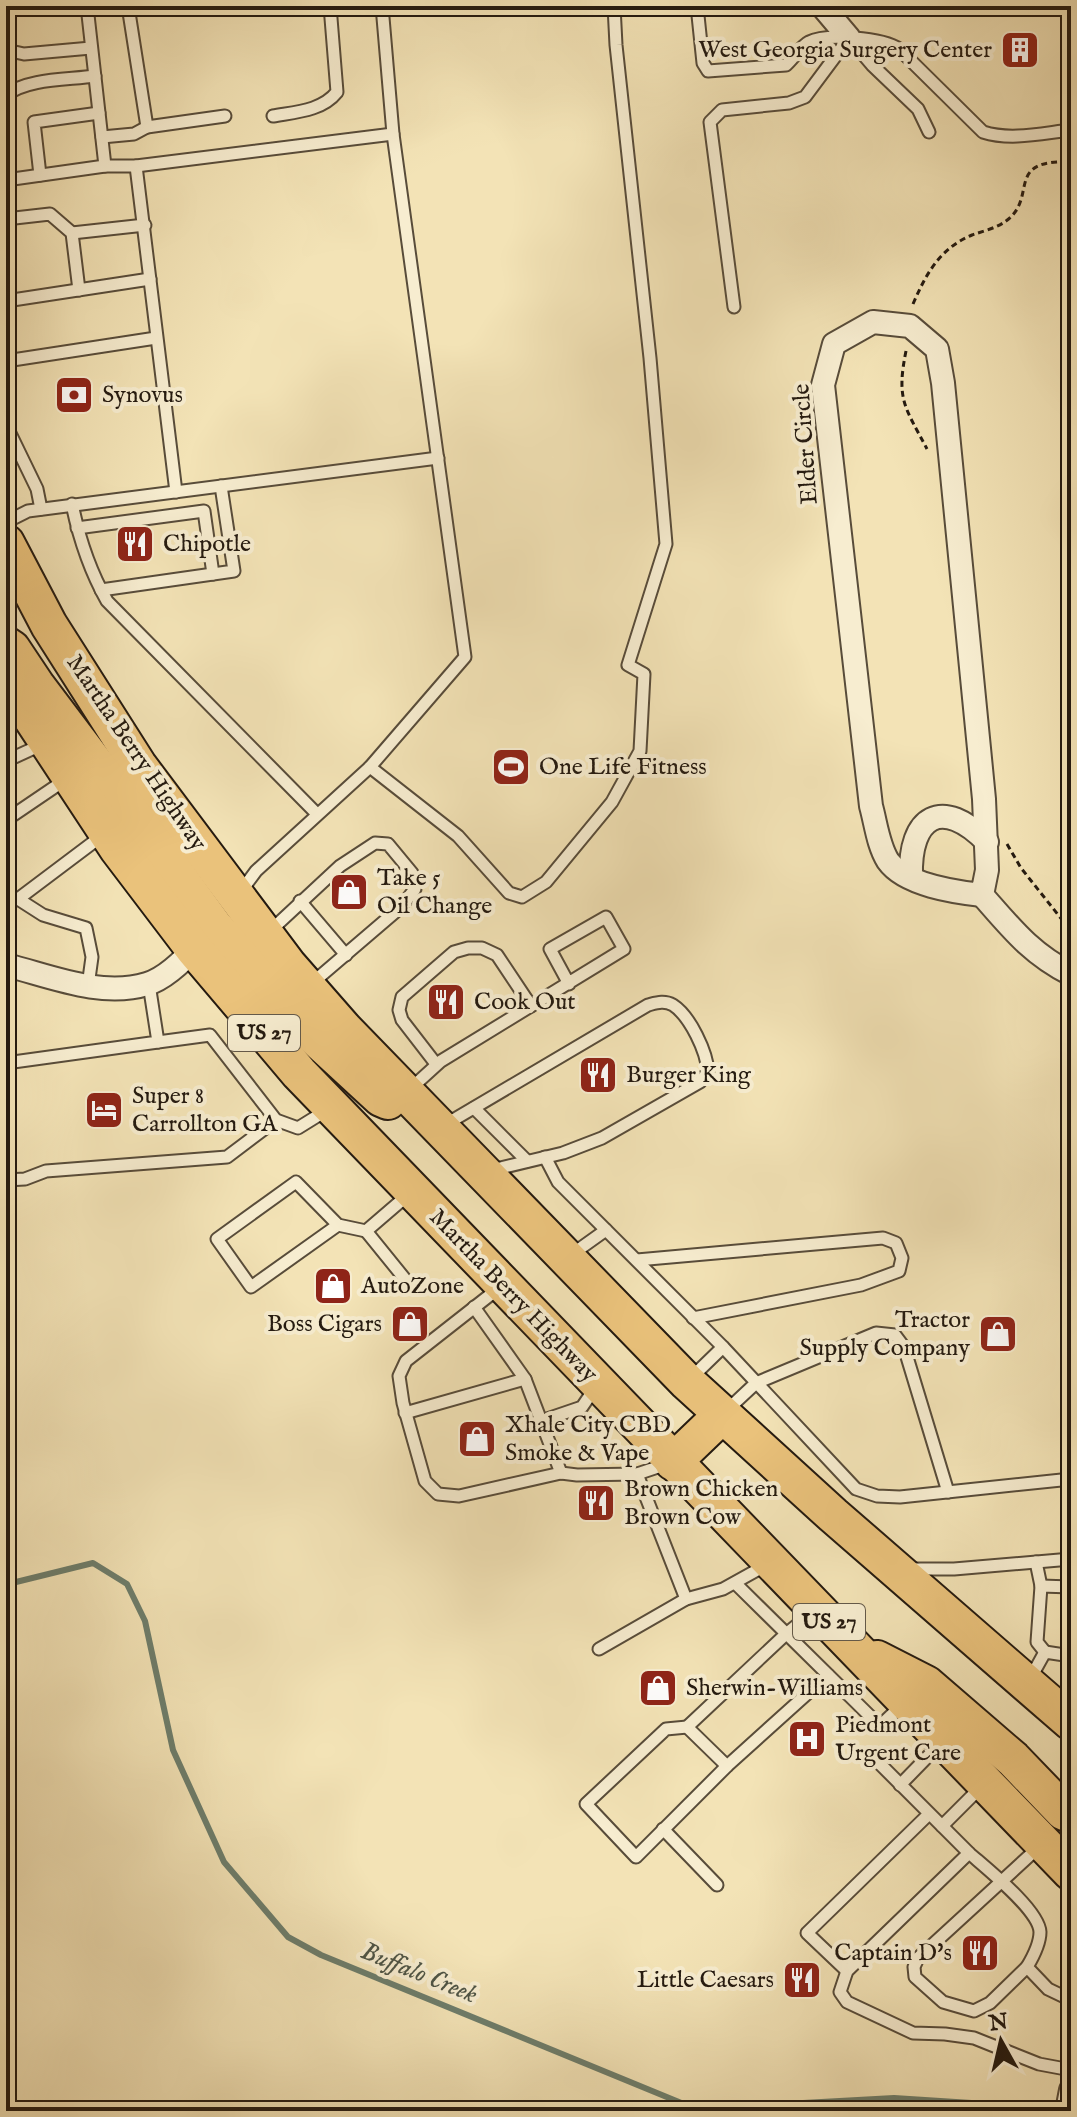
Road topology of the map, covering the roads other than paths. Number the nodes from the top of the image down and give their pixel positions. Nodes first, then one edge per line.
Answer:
1 (87, 6) edge
2 (128, 6) edge
3 (330, 6) edge
4 (382, 6) edge
5 (614, 6) edge
6 (697, 6) edge
7 (822, 6) edge
8 (849, 38) junction
9 (91, 48) junction
10 (6, 50) edge
11 (95, 76) junction
12 (6, 95) edge
13 (99, 113) junction
14 (225, 116) dead end
15 (273, 116) dead end
16 (147, 127) junction
17 (1071, 130) edge
18 (929, 132) dead end
19 (393, 134) junction
20 (102, 137) junction
21 (105, 166) junction
22 (136, 166) junction
23 (40, 175) junction
24 (6, 180) edge
25 (6, 219) edge
26 (145, 225) junction
27 (72, 233) junction
28 (150, 279) junction
29 (79, 290) junction
30 (6, 301) edge
31 (734, 307) dead end
32 (156, 338) junction
33 (6, 361) edge
34 (6, 425) edge
35 (438, 458) junction
36 (221, 486) junction
37 (200, 489) junction
38 (176, 492) junction
39 (72, 504) junction
40 (41, 509) junction
41 (204, 511) junction
42 (6, 522) edge
43 (77, 528) junction
44 (6, 543) edge
45 (213, 574) junction
46 (101, 590) junction
47 (6, 645) edge
48 (9, 690) edge
49 (47, 743) junction
50 (6, 761) edge
51 (370, 767) junction
52 (69, 776) junction
53 (316, 813) junction
54 (6, 820) edge
55 (107, 832) junction
56 (996, 842) junction
57 (911, 877) junction
58 (982, 895) junction
59 (237, 898) junction
60 (300, 901) junction
61 (266, 935) junction
62 (204, 938) junction
63 (346, 955) junction
64 (6, 965) edge
65 (1071, 974) edge
66 (149, 984) junction
67 (569, 984) junction
68 (88, 986) junction
69 (308, 987) junction
70 (531, 1006) junction
71 (158, 1042) junction
72 (6, 1063) edge
73 (436, 1064) junction
74 (331, 1107) junction
75 (474, 1108) junction
76 (426, 1113) junction
77 (276, 1120) junction
78 (545, 1157) junction
79 (527, 1161) junction
80 (483, 1172) junction
81 (6, 1180) edge
82 (412, 1191) junction
83 (338, 1225) junction
84 (606, 1230) junction
85 (366, 1231) junction
86 (567, 1258) junction
87 (637, 1260) junction
88 (413, 1289) dead end
89 (488, 1296) junction
90 (693, 1318) junction
91 (723, 1347) junction
92 (525, 1379) junction
93 (687, 1382) junction
94 (756, 1383) junction
95 (598, 1384) junction
96 (405, 1413) junction
97 (722, 1415) junction
98 (541, 1421) junction
99 (673, 1462) junction
100 (561, 1473) junction
101 (637, 1474) junction
102 (1071, 1479) edge
103 (948, 1492) junction
104 (1071, 1559) edge
105 (770, 1562) junction
106 (1036, 1562) junction
107 (898, 1569) junction
108 (735, 1583) junction
109 (1041, 1586) junction
110 (1071, 1587) edge
111 (686, 1599) junction
112 (817, 1610) junction
113 (786, 1634) junction
114 (1070, 1640) edge
115 (851, 1645) junction
116 (599, 1649) dead end
117 (1070, 1656) edge
118 (1036, 1668) junction
119 (828, 1675) junction
120 (906, 1702) junction
121 (1071, 1722) edge
122 (687, 1727) junction
123 (944, 1741) junction
124 (877, 1761) dead end
125 (727, 1766) junction
126 (985, 1783) junction
127 (900, 1785) junction
128 (929, 1814) junction
129 (1071, 1814) edge
130 (942, 1826) junction
131 (663, 1829) junction
132 (1043, 1843) junction
133 (969, 1853) junction
134 (1071, 1872) edge
135 (1000, 1882) junction
136 (717, 1885) dead end
137 (1027, 1967) junction
138 (847, 1971) junction
139 (1071, 2000) edge
140 (1071, 2070) edge
141 (1071, 2090) edge
142 (1067, 2111) edge

1 - 9 lane
2 - 16 lane
3 - 15 lane
4 - 19 lane
5 - 51 lane
6 - 8 lane
7 - 8 street
8 - 17 lane
8 - 18 lane
8 - 31 lane
9 - 10 lane
9 - 11 lane
11 - 12 lane
11 - 13 lane
13 - 20 lane
13 - 23 lane
14 - 16 lane
16 - 20 lane
19 - 22 lane
19 - 35 lane
20 - 21 lane
21 - 22 lane
21 - 23 lane
22 - 26 lane
23 - 24 lane
25 - 27 lane
26 - 27 lane
26 - 28 lane
27 - 29 lane
28 - 29 lane
28 - 32 lane
29 - 30 lane
32 - 33 lane
32 - 38 lane
34 - 40 lane
35 - 36 lane
35 - 51 lane
36 - 37 lane
36 - 45 lane
37 - 38 lane
37 - 41 lane
38 - 39 lane
39 - 40 lane
39 - 43 lane
40 - 42 lane
41 - 43 lane
41 - 45 lane
43 - 46 lane
44 - 59 main road, Martha Berry Highway / US 27
45 - 46 lane
46 - 53 lane
47 - 62 main road
48 - 49 main road, Martha Berry Highway / US 27
49 - 50 lane
49 - 52 main road, Martha Berry Highway / US 27
51 - 53 lane
52 - 54 lane
52 - 55 main road, Martha Berry Highway / US 27
53 - 59 lane
55 - 62 main road, Martha Berry Highway / US 27
55 - 68 lane
56 - 57 street
56 - 57 street, Elder Circle
56 - 58 street, Elder Circle
57 - 58 street, Elder Circle
58 - 65 street
59 - 61 main road, Martha Berry Highway / US 27
59 - 62 street
60 - 61 lane
60 - 63 lane
60 - 63 lane
61 - 69 main road, Martha Berry Highway / US 27
62 - 66 street
62 - 74 main road, Martha Berry Highway / US 27
62 - 76 main road
63 - 69 lane
64 - 68 street
66 - 68 street
66 - 71 lane
67 - 67 lane
67 - 70 lane
69 - 76 main road, Martha Berry Highway / US 27
70 - 73 lane
70 - 73 lane
71 - 72 lane
71 - 77 lane
73 - 76 lane
74 - 77 lane
74 - 82 main road, Martha Berry Highway / US 27
75 - 76 lane
75 - 78 lane
75 - 79 lane
76 - 80 main road, Martha Berry Highway / US 27
77 - 81 lane
78 - 79 lane
78 - 84 lane
79 - 80 lane
80 - 86 main road, Martha Berry Highway / US 27
82 - 85 lane
82 - 89 main road, Martha Berry Highway / US 27
83 - 83 lane
83 - 85 lane
84 - 86 lane
84 - 87 lane
85 - 88 lane
86 - 93 main road, Martha Berry Highway / US 27
87 - 90 lane
87 - 90 lane
89 - 92 lane
89 - 95 main road, Martha Berry Highway / US 27
89 - 96 lane
90 - 91 lane
91 - 93 lane
91 - 94 lane
92 - 96 lane
92 - 98 lane
93 - 97 main road, Martha Berry Highway / US 27
94 - 97 lane
94 - 103 lane
94 - 103 lane
95 - 98 lane
95 - 99 main road, Martha Berry Highway / US 27
96 - 100 lane
97 - 99 main road
97 - 107 main road, Martha Berry Highway / US 27
98 - 100 lane
99 - 101 lane
99 - 105 main road, Martha Berry Highway / US 27
100 - 101 lane
101 - 111 lane
102 - 103 lane
104 - 106 lane
105 - 108 lane
105 - 112 main road, Martha Berry Highway / US 27
106 - 107 lane
106 - 109 lane
107 - 118 main road, Martha Berry Highway / US 27
108 - 111 lane
108 - 113 lane
109 - 110 lane
109 - 118 lane
111 - 116 lane
112 - 113 lane
112 - 115 main road, Martha Berry Highway / US 27
113 - 119 lane
113 - 122 lane
114 - 117 lane
115 - 120 main road, Martha Berry Highway / US 27
115 - 129 main road
117 - 118 lane
118 - 121 main road, Martha Berry Highway / US 27
119 - 120 lane
119 - 125 lane
120 - 123 main road, Martha Berry Highway / US 27
122 - 125 lane
122 - 131 lane
123 - 126 main road, Martha Berry Highway / US 27
123 - 127 lane
124 - 127 lane
125 - 131 lane
126 - 130 lane
126 - 132 main road, Martha Berry Highway / US 27
127 - 128 lane
128 - 130 lane
128 - 138 lane
130 - 133 lane
131 - 136 lane
132 - 134 main road, Martha Berry Highway / US 27
132 - 135 lane
133 - 135 lane
133 - 138 lane
135 - 137 lane
135 - 137 lane
137 - 139 lane
138 - 140 lane
141 - 142 street

